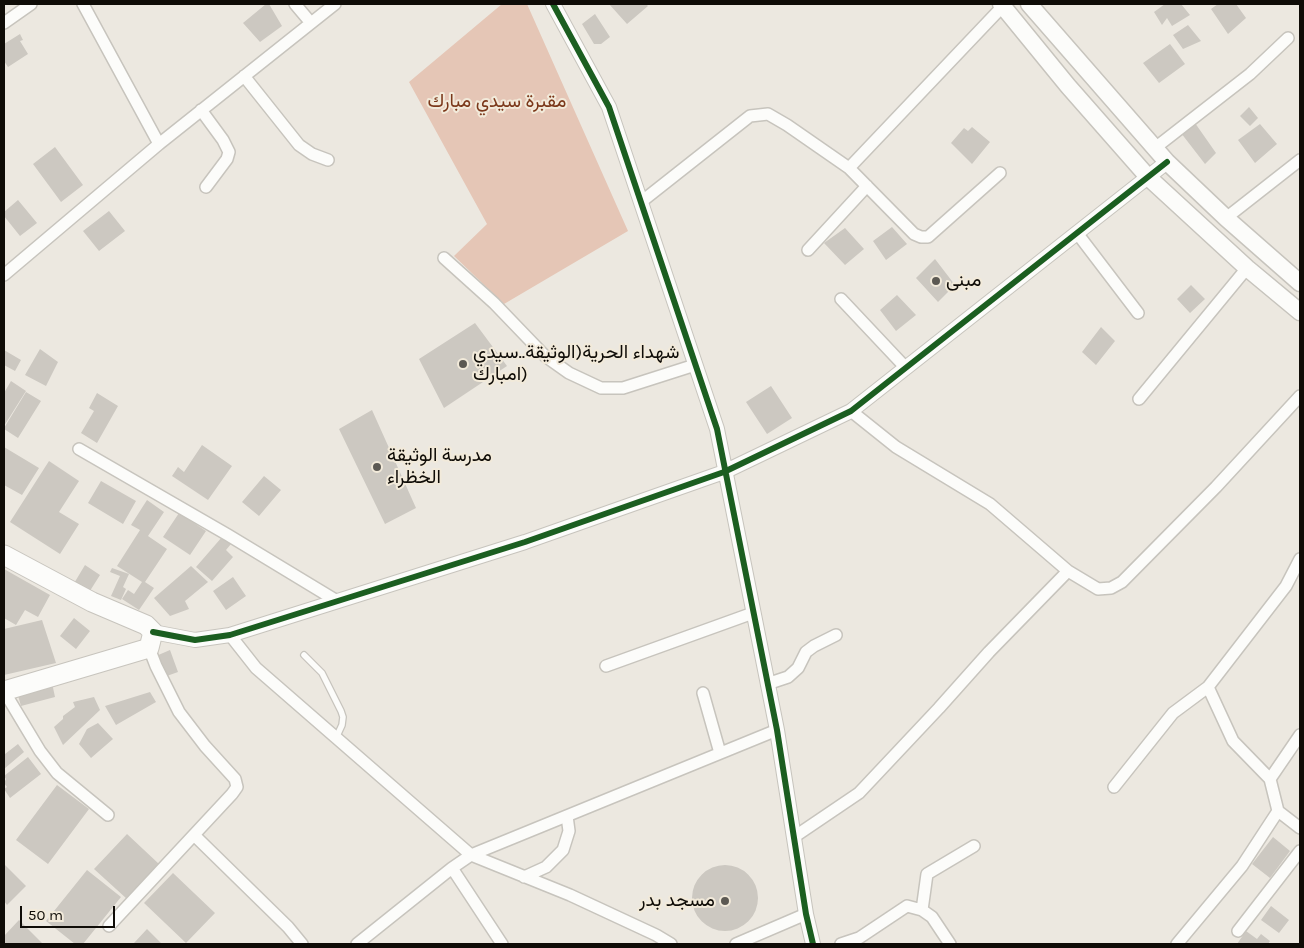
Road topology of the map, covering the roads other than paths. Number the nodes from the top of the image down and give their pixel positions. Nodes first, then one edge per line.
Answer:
1 (31, 4) edge
2 (82, 4) edge
3 (295, 4) edge
4 (335, 4) edge
5 (554, 4) edge
6 (1029, 4) edge
7 (1002, 5) edge
8 (4, 23) edge
9 (311, 23) junction
10 (1288, 38) dead end
11 (244, 76) junction
12 (202, 110) junction
13 (159, 144) junction
14 (1156, 148) junction
15 (328, 160) dead end
16 (1300, 160) edge
17 (1168, 162) junction
18 (850, 168) junction
19 (1000, 173) dead end
20 (1148, 177) junction
21 (867, 186) junction
22 (206, 187) dead end
23 (641, 202) junction
24 (1226, 218) junction
25 (1077, 233) junction
26 (808, 250) dead end
27 (444, 258) dead end
28 (1247, 268) junction
29 (4, 275) edge
30 (1300, 283) edge
31 (841, 299) dead end
32 (1300, 312) edge
33 (1138, 313) dead end
34 (695, 366) junction
35 (906, 368) junction
36 (1300, 396) edge
37 (1139, 399) dead end
38 (851, 411) junction
39 (79, 449) dead end
40 (724, 472) junction
41 (4, 555) edge
42 (1300, 559) edge
43 (1068, 571) junction
44 (337, 601) junction
45 (753, 612) junction
46 (230, 635) junction
47 (836, 635) dead end
48 (151, 640) junction
49 (304, 655) dead end
50 (606, 666) dead end
51 (767, 684) junction
52 (1208, 686) junction
53 (4, 691) edge
54 (703, 692) dead end
55 (777, 730) junction
56 (1300, 735) edge
57 (336, 738) junction
58 (720, 753) junction
59 (1270, 779) junction
60 (1114, 787) dead end
61 (1278, 811) junction
62 (108, 815) dead end
63 (567, 816) junction
64 (1300, 828) edge
65 (194, 835) junction
66 (794, 837) junction
67 (974, 846) dead end
68 (1300, 850) edge
69 (471, 855) junction
70 (452, 868) junction
71 (524, 877) junction
72 (922, 910) junction
73 (806, 914) junction
74 (109, 926) dead end
75 (1238, 931) dead end
76 (302, 944) edge
77 (357, 944) edge
78 (502, 944) edge
79 (671, 944) edge
80 (736, 944) edge
81 (813, 944) edge
82 (841, 944) edge
83 (950, 944) edge
84 (1177, 944) edge

1 - 8 street
2 - 13 street
3 - 9 street
4 - 9 street
5 - 23 street
6 - 14 main road
7 - 18 street
7 - 20 main road
9 - 11 street
10 - 14 street
11 - 12 street
11 - 15 street
12 - 13 street
12 - 22 street
13 - 29 street
14 - 17 main road
16 - 24 street
17 - 20 street
17 - 24 main road
18 - 21 street
18 - 23 street
19 - 21 street
20 - 25 street
20 - 28 main road
21 - 26 street
23 - 34 street
24 - 30 main road
25 - 33 street
25 - 35 street
27 - 34 street
28 - 32 main road
28 - 37 street
31 - 35 street
34 - 40 street
35 - 38 street
36 - 43 street
38 - 40 street
38 - 43 street
39 - 44 street
40 - 44 street
40 - 45 street
41 - 48 main road
42 - 52 street
43 - 66 street
44 - 46 street
45 - 50 street
45 - 51 street
46 - 48 street
46 - 57 street
47 - 51 street
48 - 53 main road
48 - 65 street
49 - 57 lane
51 - 55 street
52 - 59 street
52 - 60 street
53 - 62 street
54 - 58 street
55 - 58 street
55 - 66 street
56 - 59 street
57 - 69 street
58 - 63 street
59 - 61 street
61 - 64 street
61 - 84 street
63 - 69 street
63 - 71 street
65 - 74 street
65 - 76 street
66 - 73 street
67 - 72 street
68 - 75 street
69 - 70 street
69 - 71 street
70 - 77 street
70 - 78 street
71 - 79 street
72 - 82 street
72 - 83 street
73 - 80 street
73 - 81 street

